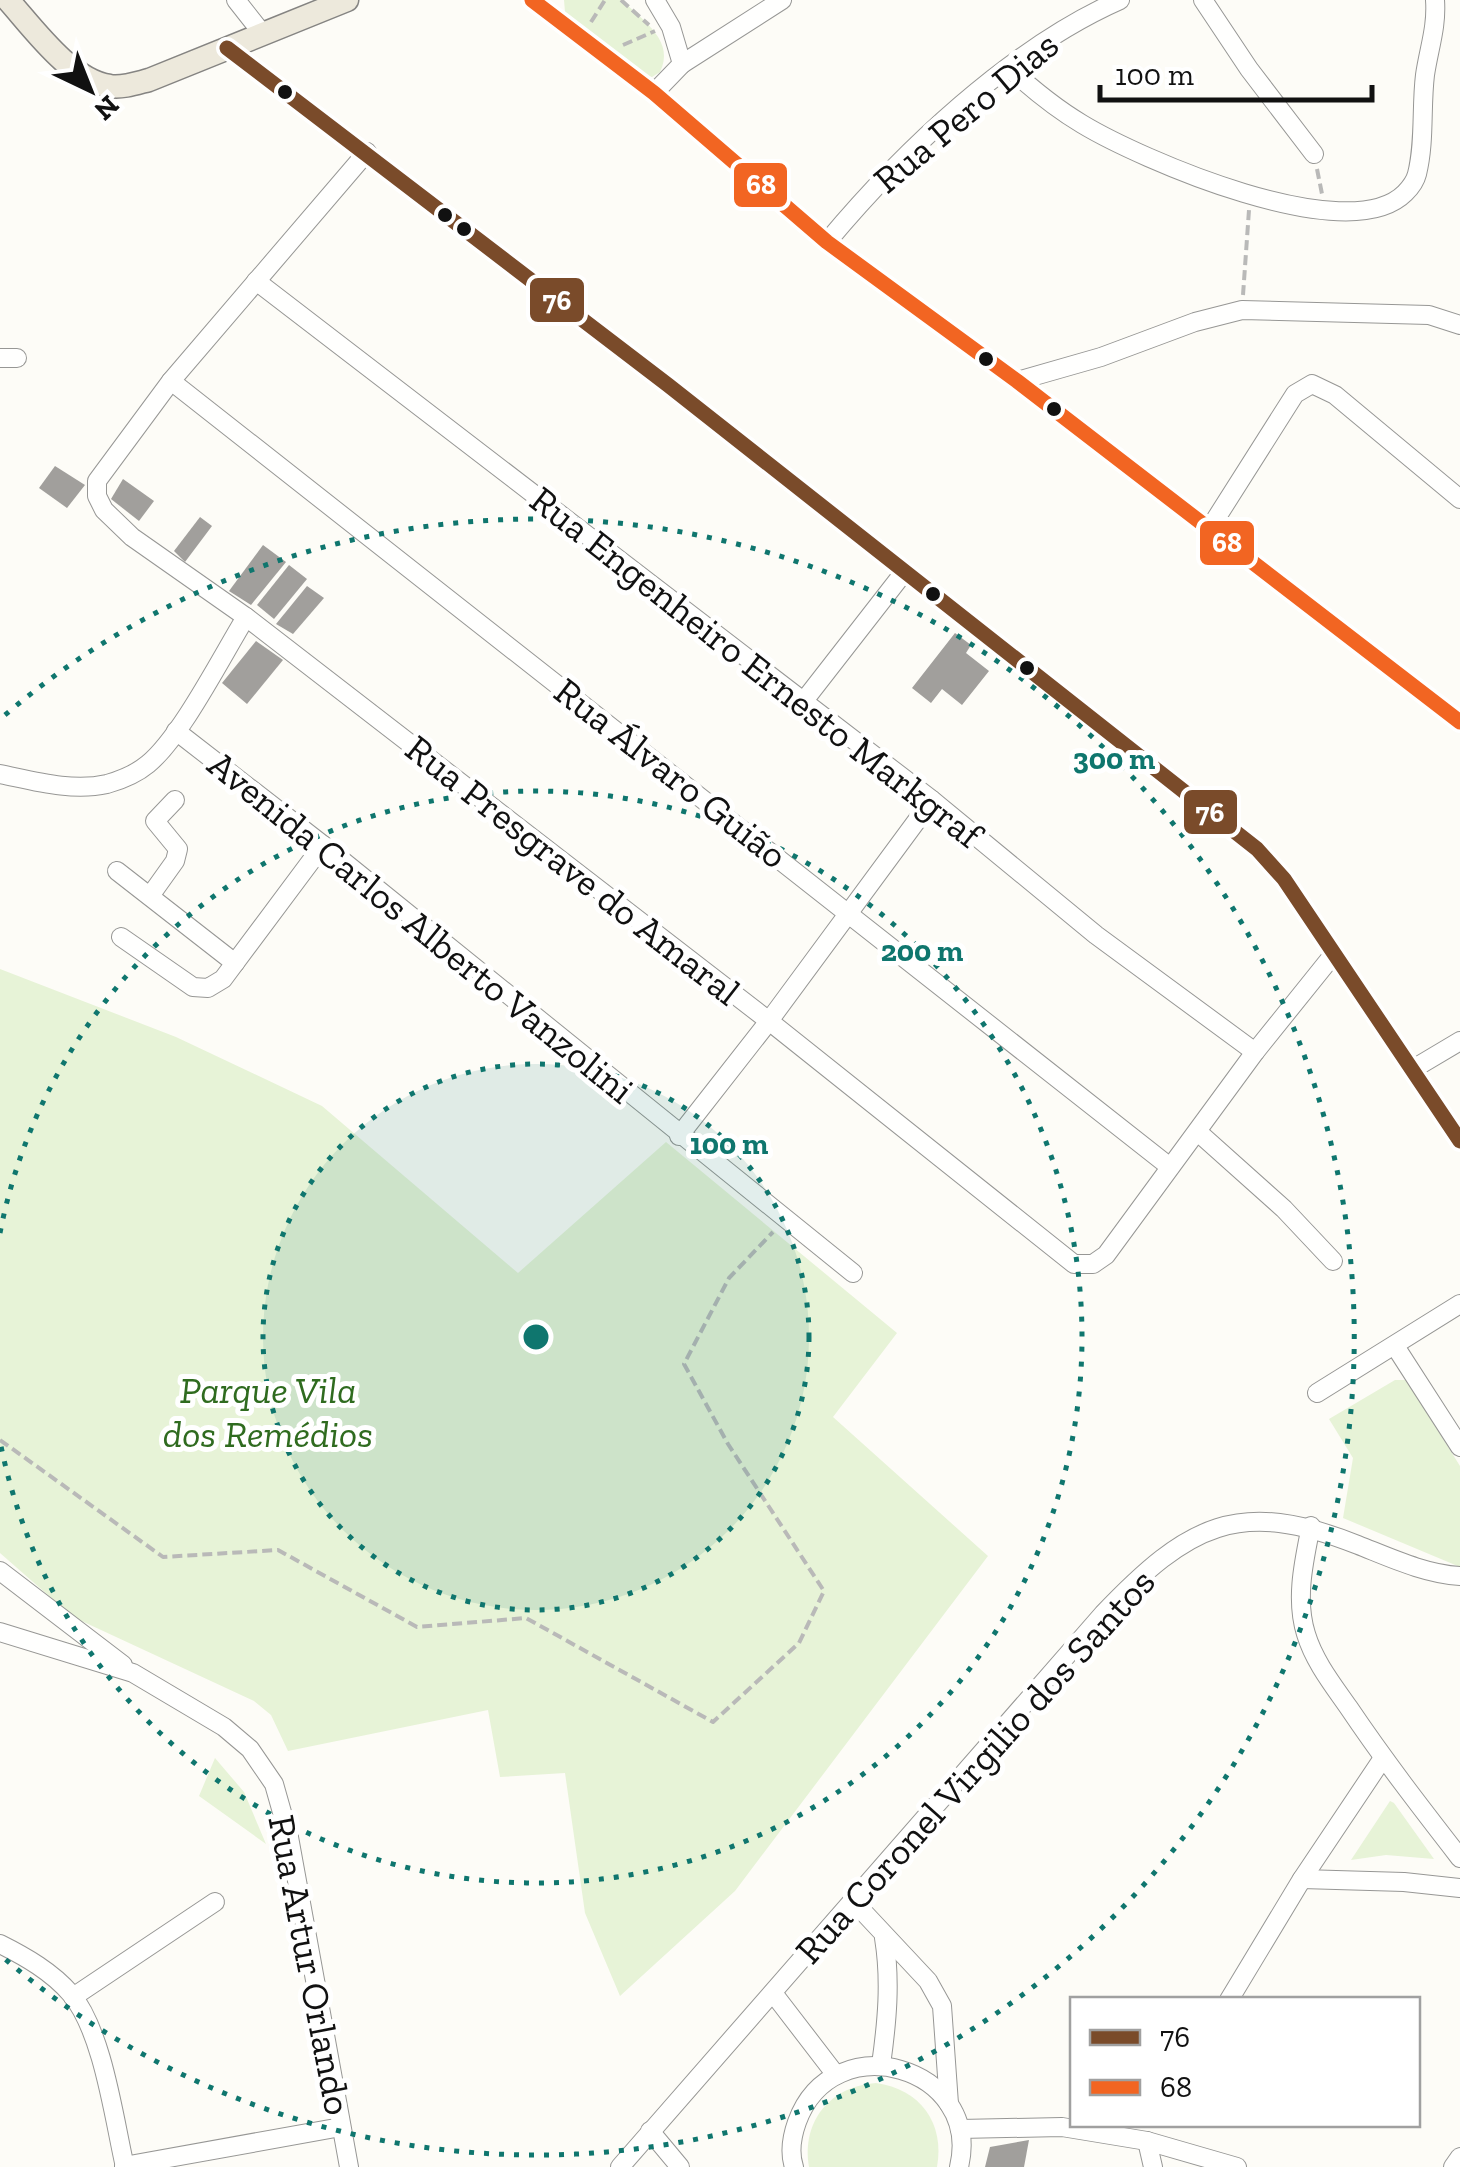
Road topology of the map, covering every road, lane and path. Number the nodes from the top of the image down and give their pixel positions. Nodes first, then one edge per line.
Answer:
1 (8, 0) edge
2 (236, 0) edge
3 (347, 0) edge
4 (605, 0) edge
5 (621, 0) edge
6 (654, 0) edge
7 (782, 0) edge
8 (1120, 0) edge
9 (1203, 0) edge
10 (1435, 0) edge
11 (536, 1) edge
12 (586, 30) dead end
13 (655, 31) junction
14 (262, 34) junction
15 (662, 42) dead end
16 (226, 48) junction
17 (618, 48) dead end
18 (682, 64) junction
19 (1009, 68) junction
20 (654, 92) junction
21 (368, 152) junction
22 (1314, 154) joint
23 (1250, 196) junction
24 (1326, 211) junction
25 (827, 242) junction
26 (256, 281) junction
27 (1242, 310) junction
28 (1460, 325) edge
29 (1017, 381) junction
30 (170, 382) junction
31 (1460, 499) edge
32 (1210, 528) junction
33 (905, 572) junction
34 (246, 617) junction
35 (803, 702) junction
36 (1460, 722) edge
37 (176, 731) junction
38 (0, 774) edge
39 (175, 800) dead end
40 (932, 800) junction
41 (323, 845) junction
42 (117, 871) dead end
43 (150, 896) junction
44 (849, 913) junction
45 (121, 937) dead end
46 (1332, 955) junction
47 (235, 963) junction
48 (768, 1022) junction
49 (1460, 1042) edge
50 (1255, 1052) junction
51 (1413, 1069) junction
52 (1199, 1133) junction
53 (679, 1136) junction
54 (1460, 1141) edge
55 (1170, 1167) junction
56 (784, 1219) junction
57 (1333, 1261) dead end
58 (853, 1273) dead end
59 (1460, 1304) edge
60 (1395, 1346) junction
61 (1318, 1393) dead end
62 (0, 1440) edge
63 (1460, 1447) edge
64 (1312, 1526) junction
65 (0, 1571) edge
66 (1460, 1576) edge
67 (0, 1632) edge
68 (133, 1672) junction
69 (1383, 1758) junction
70 (1460, 1858) edge
71 (1302, 1879) junction
72 (1460, 1888) edge
73 (214, 1902) dead end
74 (854, 1902) junction
75 (884, 1938) junction
76 (0, 1944) edge
77 (773, 1994) junction
78 (73, 1996) junction
79 (1231, 1997) edge
80 (881, 2065) junction
81 (836, 2076) junction
82 (949, 2104) junction
83 (341, 2127) junction
84 (960, 2129) junction
85 (650, 2131) junction
86 (1152, 2133) edge
87 (1460, 2157) edge
88 (788, 2164) edge
89 (124, 2166) edge
90 (350, 2167) edge
91 (620, 2167) edge
92 (680, 2167) edge
93 (960, 2167) edge
94 (1153, 2167) edge
95 (1237, 2167) edge
96 (1453, 2167) edge

1 - 16 main road
2 - 14 street
3 - 14 main road
4 - 12 path
5 - 13 path
6 - 18 street
7 - 18 street
8 - 19 street, Rua Pero Dias
9 - 22 street
10 - 24 street
11 - 20 street
13 - 15 path
13 - 17 path
14 - 16 main road
16 - 21 street
18 - 20 street
19 - 23 street
19 - 25 street, Rua Pero Dias
20 - 25 street
21 - 26 street, Rua Presgrave do Amaral
21 - 33 street
22 - 24 path
23 - 24 street
23 - 27 path
25 - 29 street
26 - 30 street, Rua Presgrave do Amaral
26 - 35 street, Rua Engenheiro Ernesto Markgraf
27 - 28 street
27 - 29 street
29 - 32 street
30 - 34 street, Rua Presgrave do Amaral
30 - 44 street, Rua Álvaro Guião
31 - 32 street
32 - 36 street
33 - 35 street
33 - 46 street
34 - 37 street
34 - 48 street, Rua Presgrave do Amaral
35 - 40 street, Rua Engenheiro Ernesto Markgraf
37 - 38 street
37 - 41 street, Avenida Carlos Alberto Vanzolini
39 - 43 street
40 - 44 street
40 - 50 street, Rua Engenheiro Ernesto Markgraf
41 - 47 street
41 - 53 street, Avenida Carlos Alberto Vanzolini
42 - 43 street
43 - 47 street
44 - 48 street
44 - 55 street, Rua Álvaro Guião
45 - 47 street
46 - 50 street, Rua Presgrave do Amaral
46 - 51 street
48 - 53 street
48 - 55 street, Rua Presgrave do Amaral
49 - 51 street
50 - 52 street, Rua Presgrave do Amaral
51 - 54 street
52 - 55 street, Rua Presgrave do Amaral
52 - 57 street
53 - 56 street, Avenida Carlos Alberto Vanzolini
56 - 58 street, Avenida Carlos Alberto Vanzolini
56 - 62 path
59 - 60 street
60 - 61 street
60 - 63 street
64 - 66 street, Rua Coronel Virgilio dos Santos
64 - 69 street
64 - 74 street, Rua Coronel Virgilio dos Santos
65 - 68 street
67 - 68 street, Rua Artur Orlando
68 - 83 street, Rua Artur Orlando
69 - 70 street
69 - 71 street
71 - 72 street
71 - 79 street
73 - 78 street
74 - 75 street
74 - 77 street, Rua Coronel Virgilio dos Santos
75 - 80 street
75 - 82 street
76 - 78 street
77 - 81 street
77 - 85 street, Rua Coronel Virgilio dos Santos
78 - 89 street
80 - 81 street
80 - 82 street
81 - 88 street
82 - 84 street
83 - 89 street
83 - 90 street, Rua Artur Orlando
84 - 86 street
84 - 93 street
85 - 91 street, Rua Coronel Virgilio dos Santos
85 - 92 street
86 - 94 street
86 - 95 street
87 - 96 street

